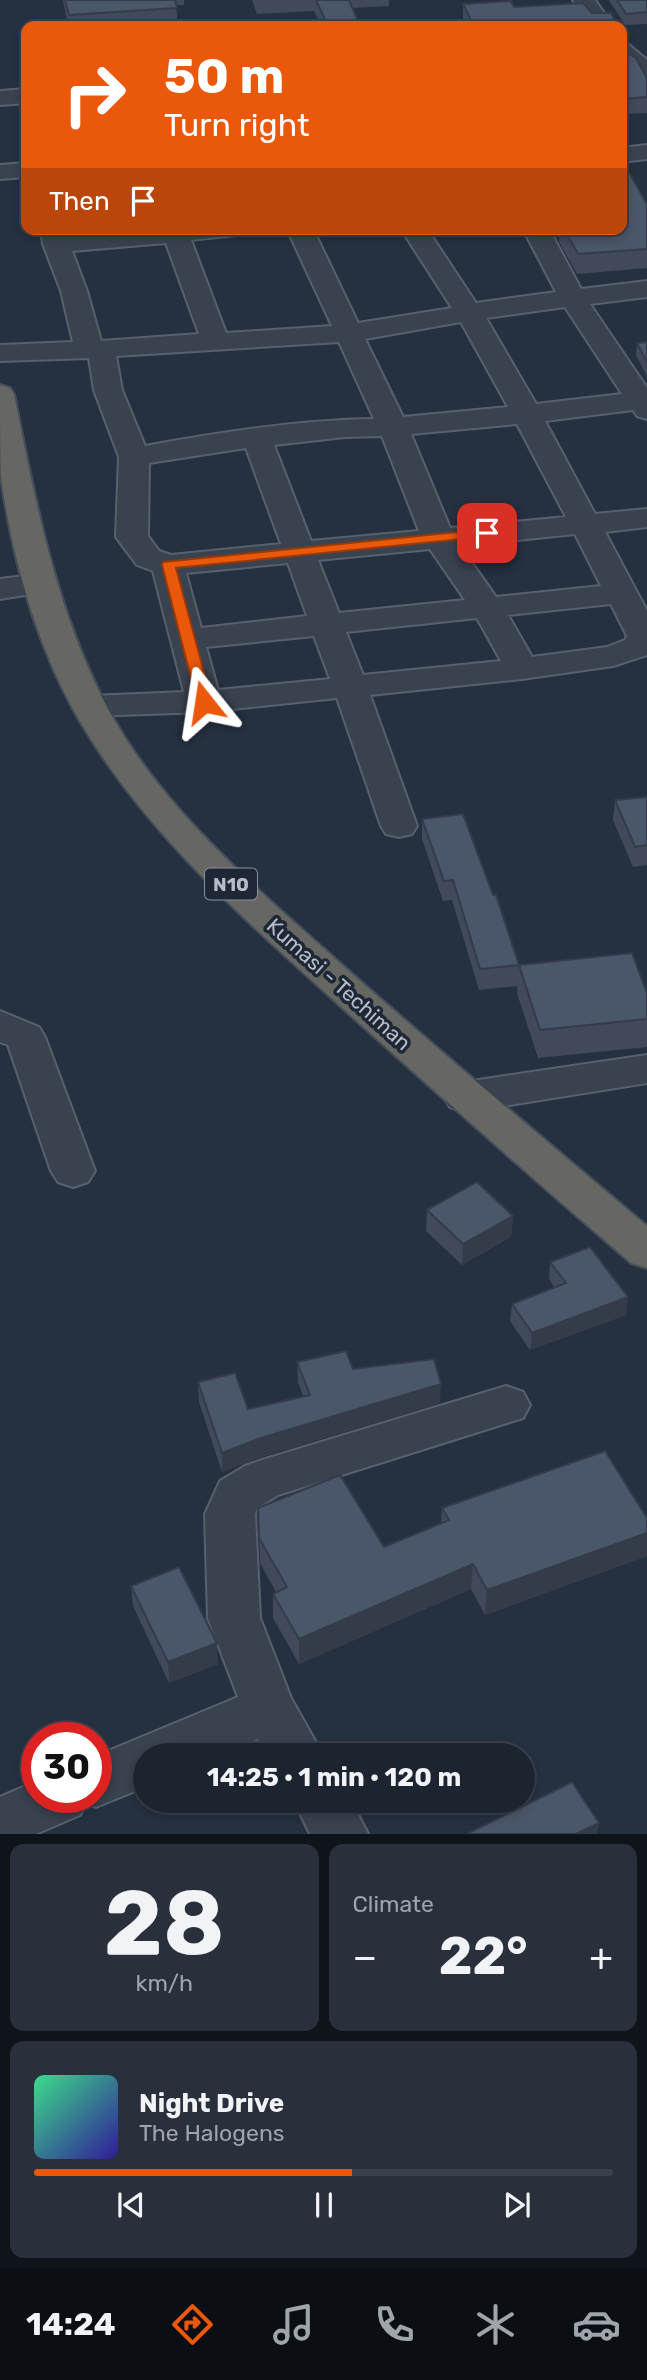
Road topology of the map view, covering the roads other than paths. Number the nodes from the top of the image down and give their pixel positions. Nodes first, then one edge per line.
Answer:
1 (584, 0) edge
2 (599, 21) edge
3 (627, 57) edge
4 (647, 70) edge
5 (21, 96) edge
6 (0, 98) edge
7 (647, 152) edge
8 (627, 154) edge
9 (21, 170) edge
10 (0, 172) edge
11 (103, 235) edge
12 (176, 235) edge
13 (303, 235) edge
14 (418, 235) edge
15 (539, 235) edge
16 (55, 237) edge
17 (647, 289) edge
18 (573, 299) junction
19 (469, 313) junction
20 (350, 332) junction
21 (216, 342) junction
22 (95, 350) junction
23 (0, 353) edge
24 (0, 394) edge
25 (645, 403) edge
26 (527, 414) junction
27 (393, 427) junction
28 (257, 438) junction
29 (134, 457) junction
30 (647, 517) edge
31 (585, 522) junction
32 (438, 538) junction
33 (299, 552) junction
34 (168, 565) junction
35 (39, 584) junction
36 (0, 589) edge
37 (630, 589) edge
38 (486, 606) junction
39 (327, 624) junction
40 (188, 639) junction
41 (522, 669) junction
42 (350, 687) junction
43 (204, 702) junction
44 (91, 706) junction
45 (399, 826) dead end
46 (0, 1025) edge
47 (647, 1069) edge
48 (465, 1097) junction
49 (73, 1171) dead end
50 (647, 1251) edge
51 (506, 1405) dead end
52 (270, 1709) junction
53 (189, 1743) edge
54 (289, 1743) edge
55 (133, 1767) edge
56 (112, 1775) edge
57 (23, 1813) edge
58 (328, 1813) edge
59 (0, 1823) edge
60 (340, 1834) edge

1 - 2 street
3 - 4 street
5 - 6 street
7 - 8 street
9 - 10 street
11 - 16 street
12 - 21 street
13 - 20 street
14 - 19 street
15 - 18 street
16 - 22 street
17 - 18 street
18 - 19 street
18 - 25 street
19 - 20 street
19 - 26 street
20 - 21 street
20 - 27 street
21 - 22 street
22 - 23 street
22 - 29 street
24 - 35 highway, Kumasi - Techiman / N10
25 - 26 street
26 - 27 street
26 - 31 street
27 - 28 street
27 - 32 street
28 - 29 street
28 - 33 street
29 - 34 street
30 - 31 street
31 - 32 street
31 - 37 street
32 - 33 street
32 - 38 street
33 - 34 street
33 - 39 street
34 - 40 street
35 - 36 street
35 - 44 highway, Kumasi - Techiman / N10
37 - 38 street
37 - 41 street
38 - 39 street
38 - 41 street
39 - 40 street
39 - 42 street
40 - 43 street
41 - 42 street
42 - 43 street
42 - 45 street
43 - 44 street
44 - 48 highway, Kumasi - Techiman / N10
46 - 49 street
47 - 48 street
48 - 50 highway, Kumasi - Techiman / N10
51 - 52 street
52 - 53 street
52 - 54 street
55 - 56 street
57 - 59 street
58 - 60 street

